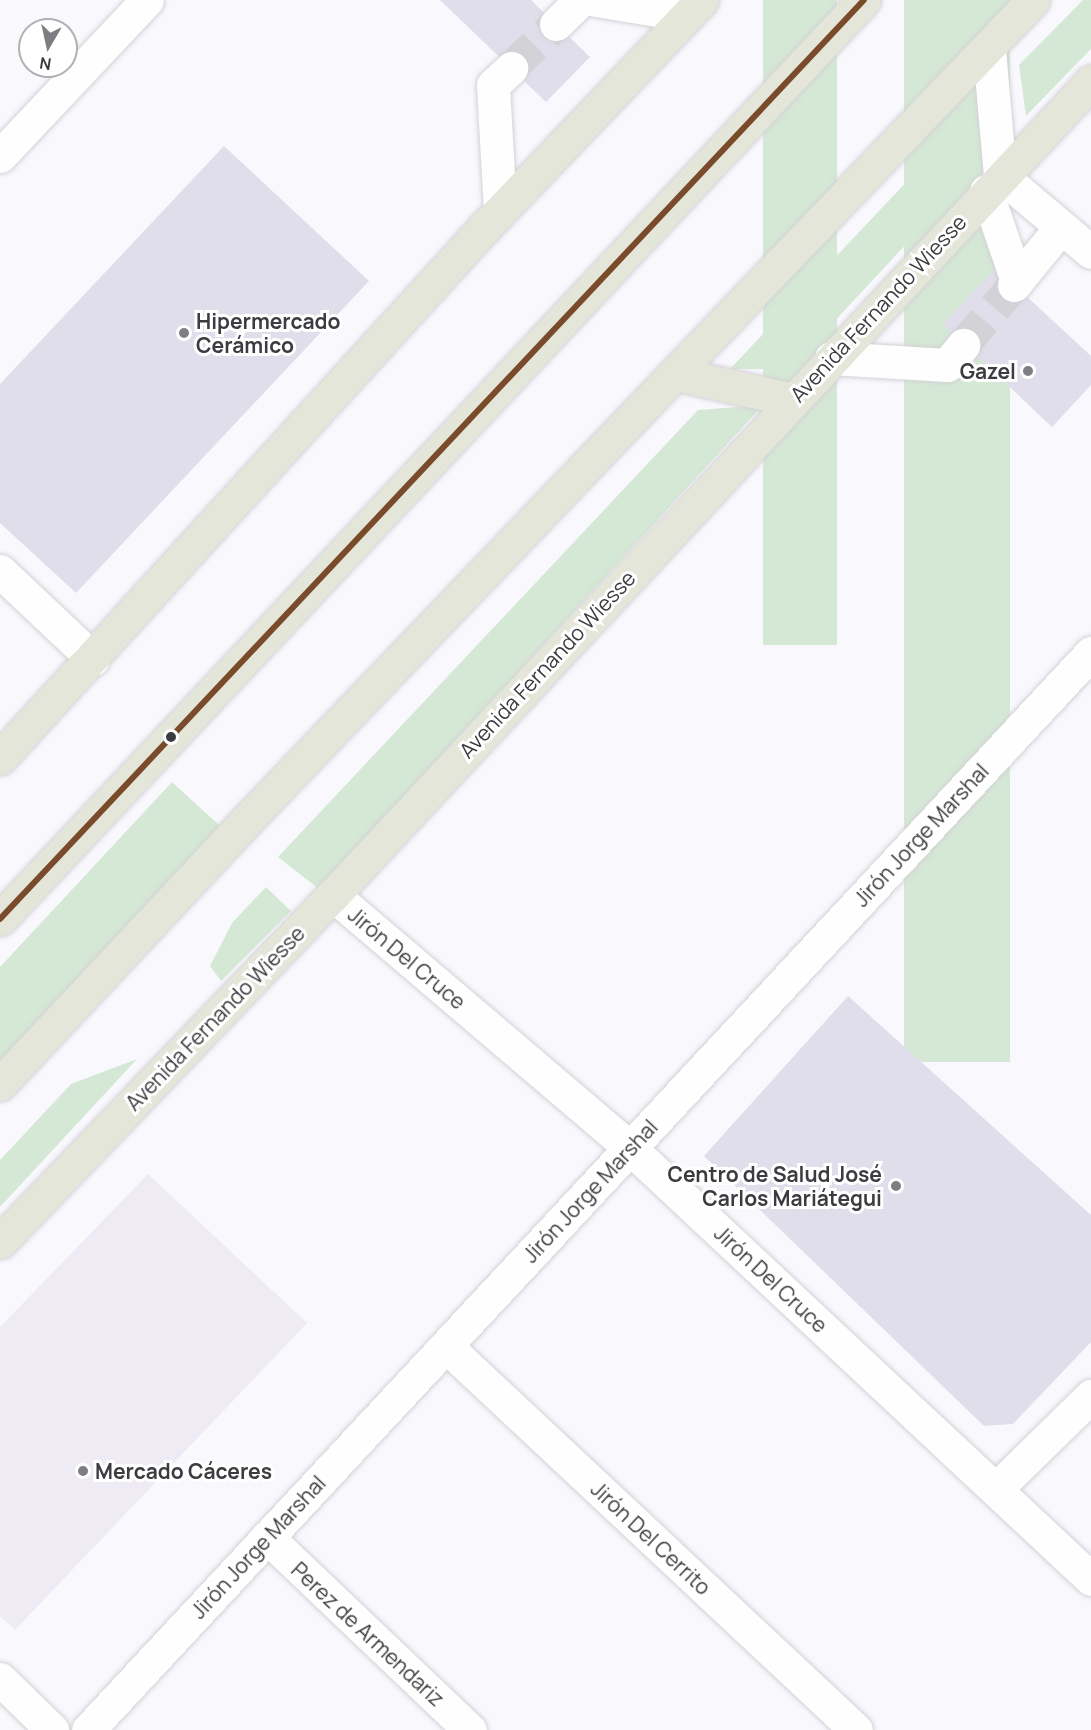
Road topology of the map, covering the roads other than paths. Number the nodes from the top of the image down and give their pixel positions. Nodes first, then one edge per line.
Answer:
1 (147, 0) edge
2 (581, 0) edge
3 (596, 0) edge
4 (864, 0) edge
5 (1033, 0) edge
6 (694, 8) edge
7 (556, 24) tunnel mouth
8 (989, 50) junction
9 (511, 68) tunnel mouth
10 (1091, 82) edge
11 (0, 156) edge
12 (993, 183) junction
13 (501, 211) junction
14 (1061, 227) junction
15 (1091, 252) edge
16 (963, 345) tunnel mouth
17 (831, 358) junction
18 (676, 374) junction
19 (793, 400) junction
20 (0, 571) edge
21 (1091, 653) edge
22 (93, 659) junction
23 (0, 758) edge
24 (333, 895) junction
25 (0, 919) edge
26 (0, 1084) edge
27 (630, 1148) junction
28 (0, 1242) edge
29 (447, 1347) junction
30 (1091, 1396) edge
31 (997, 1488) junction
32 (267, 1537) junction
33 (1091, 1579) edge
34 (0, 1679) edge
35 (52, 1730) edge
36 (88, 1730) edge
37 (470, 1730) edge
38 (856, 1730) edge

1 - 11 street
2 - 7 street
3 - 6 street
4 - 25 main road
5 - 8 main road
6 - 13 main road
8 - 12 street
8 - 18 main road
9 - 13 street
10 - 12 main road, Avenida Fernando Wiesse
12 - 14 street
12 - 14 street
12 - 17 main road, Avenida Fernando Wiesse
13 - 22 main road
14 - 15 street
16 - 17 street
17 - 19 main road, Avenida Fernando Wiesse
18 - 19 main road
18 - 26 main road
19 - 24 main road, Avenida Fernando Wiesse
20 - 22 street
21 - 27 street, Jirón Jorge Marshal
22 - 23 main road
24 - 27 street, Jirón Del Cruce
24 - 28 main road, Avenida Fernando Wiesse
27 - 29 street, Jirón Jorge Marshal
27 - 31 street, Jirón Del Cruce
29 - 32 street, Jirón Jorge Marshal
29 - 38 street, Jirón Del Cerrito
30 - 31 street
31 - 33 street, Jirón Del Cruce
32 - 36 street, Jirón Jorge Marshal
32 - 37 street, Perez de Armendariz
34 - 35 street

